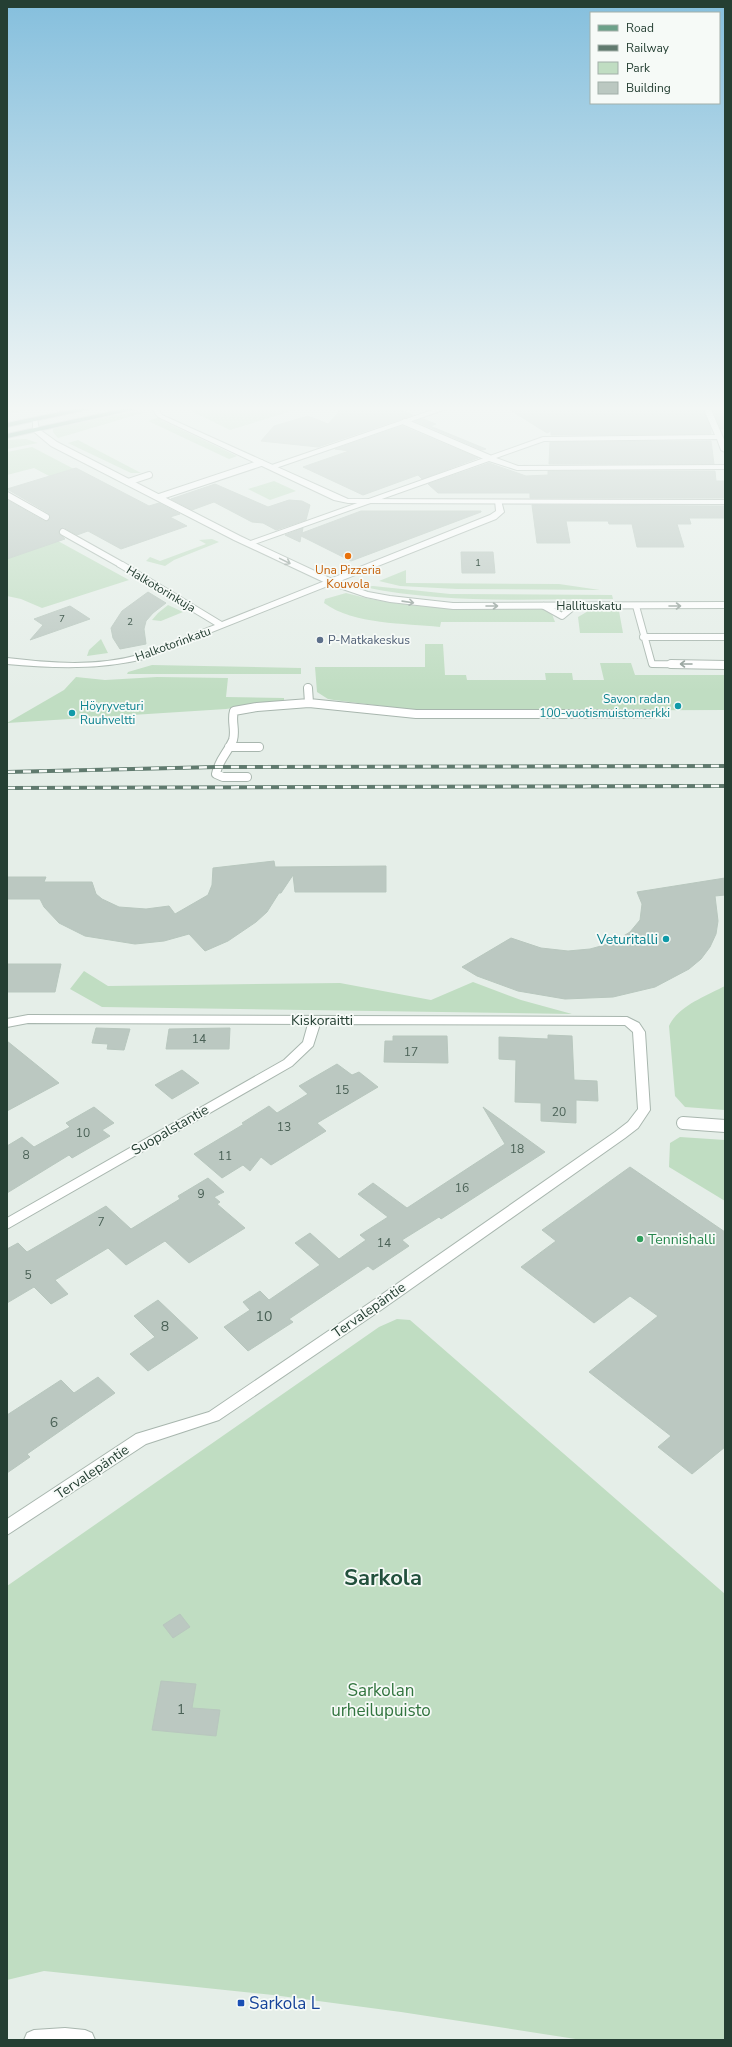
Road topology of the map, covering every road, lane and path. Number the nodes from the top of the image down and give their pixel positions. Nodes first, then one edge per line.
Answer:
1 (17, 501) edge
2 (164, 501) edge
3 (352, 501) edge
4 (365, 501) edge
5 (361, 502) junction
6 (498, 502) junction
7 (725, 502) edge
8 (46, 517) dead end
9 (63, 532) dead end
10 (249, 543) junction
11 (120, 564) joint
12 (331, 582) junction
13 (636, 606) junction
14 (725, 606) edge
15 (222, 626) junction
16 (644, 637) junction
17 (725, 637) edge
18 (7, 661) edge
19 (725, 665) edge
20 (308, 688) dead end
21 (308, 703) junction
22 (652, 714) dead end
23 (259, 746) dead end
24 (229, 747) junction
25 (247, 777) dead end
26 (315, 1020) junction
27 (7, 1022) edge
28 (636, 1026) joint
29 (683, 1123) dead end
30 (725, 1126) edge
31 (7, 1224) edge
32 (7, 1528) edge
33 (34, 2040) edge
34 (85, 2040) edge

1 - 8 lane
2 - 10 street, Hallituskatu
3 - 5 street
4 - 5 street
5 - 6 street
5 - 10 street
6 - 7 street
6 - 12 street, Halkotorinkatu
9 - 11 lane
10 -> 12 street, Hallituskatu
11 - 15 street, Halkotorinkuja
12 -> 13 street, Hallituskatu
12 - 15 street, Halkotorinkatu
13 -> 14 street, Hallituskatu
13 - 16 lane
15 - 18 street, Halkotorinkatu
16 - 17 lane
19 -> 16 lane
20 - 21 lane
21 - 22 lane
21 - 24 lane
23 - 24 lane
24 - 25 lane
26 - 27 street, Kiskoraitti
26 - 28 street, Kiskoraitti
26 - 31 street, Suopalstantie
28 - 32 street, Tervalepäntie
29 - 30 lane
33 - 34 street

